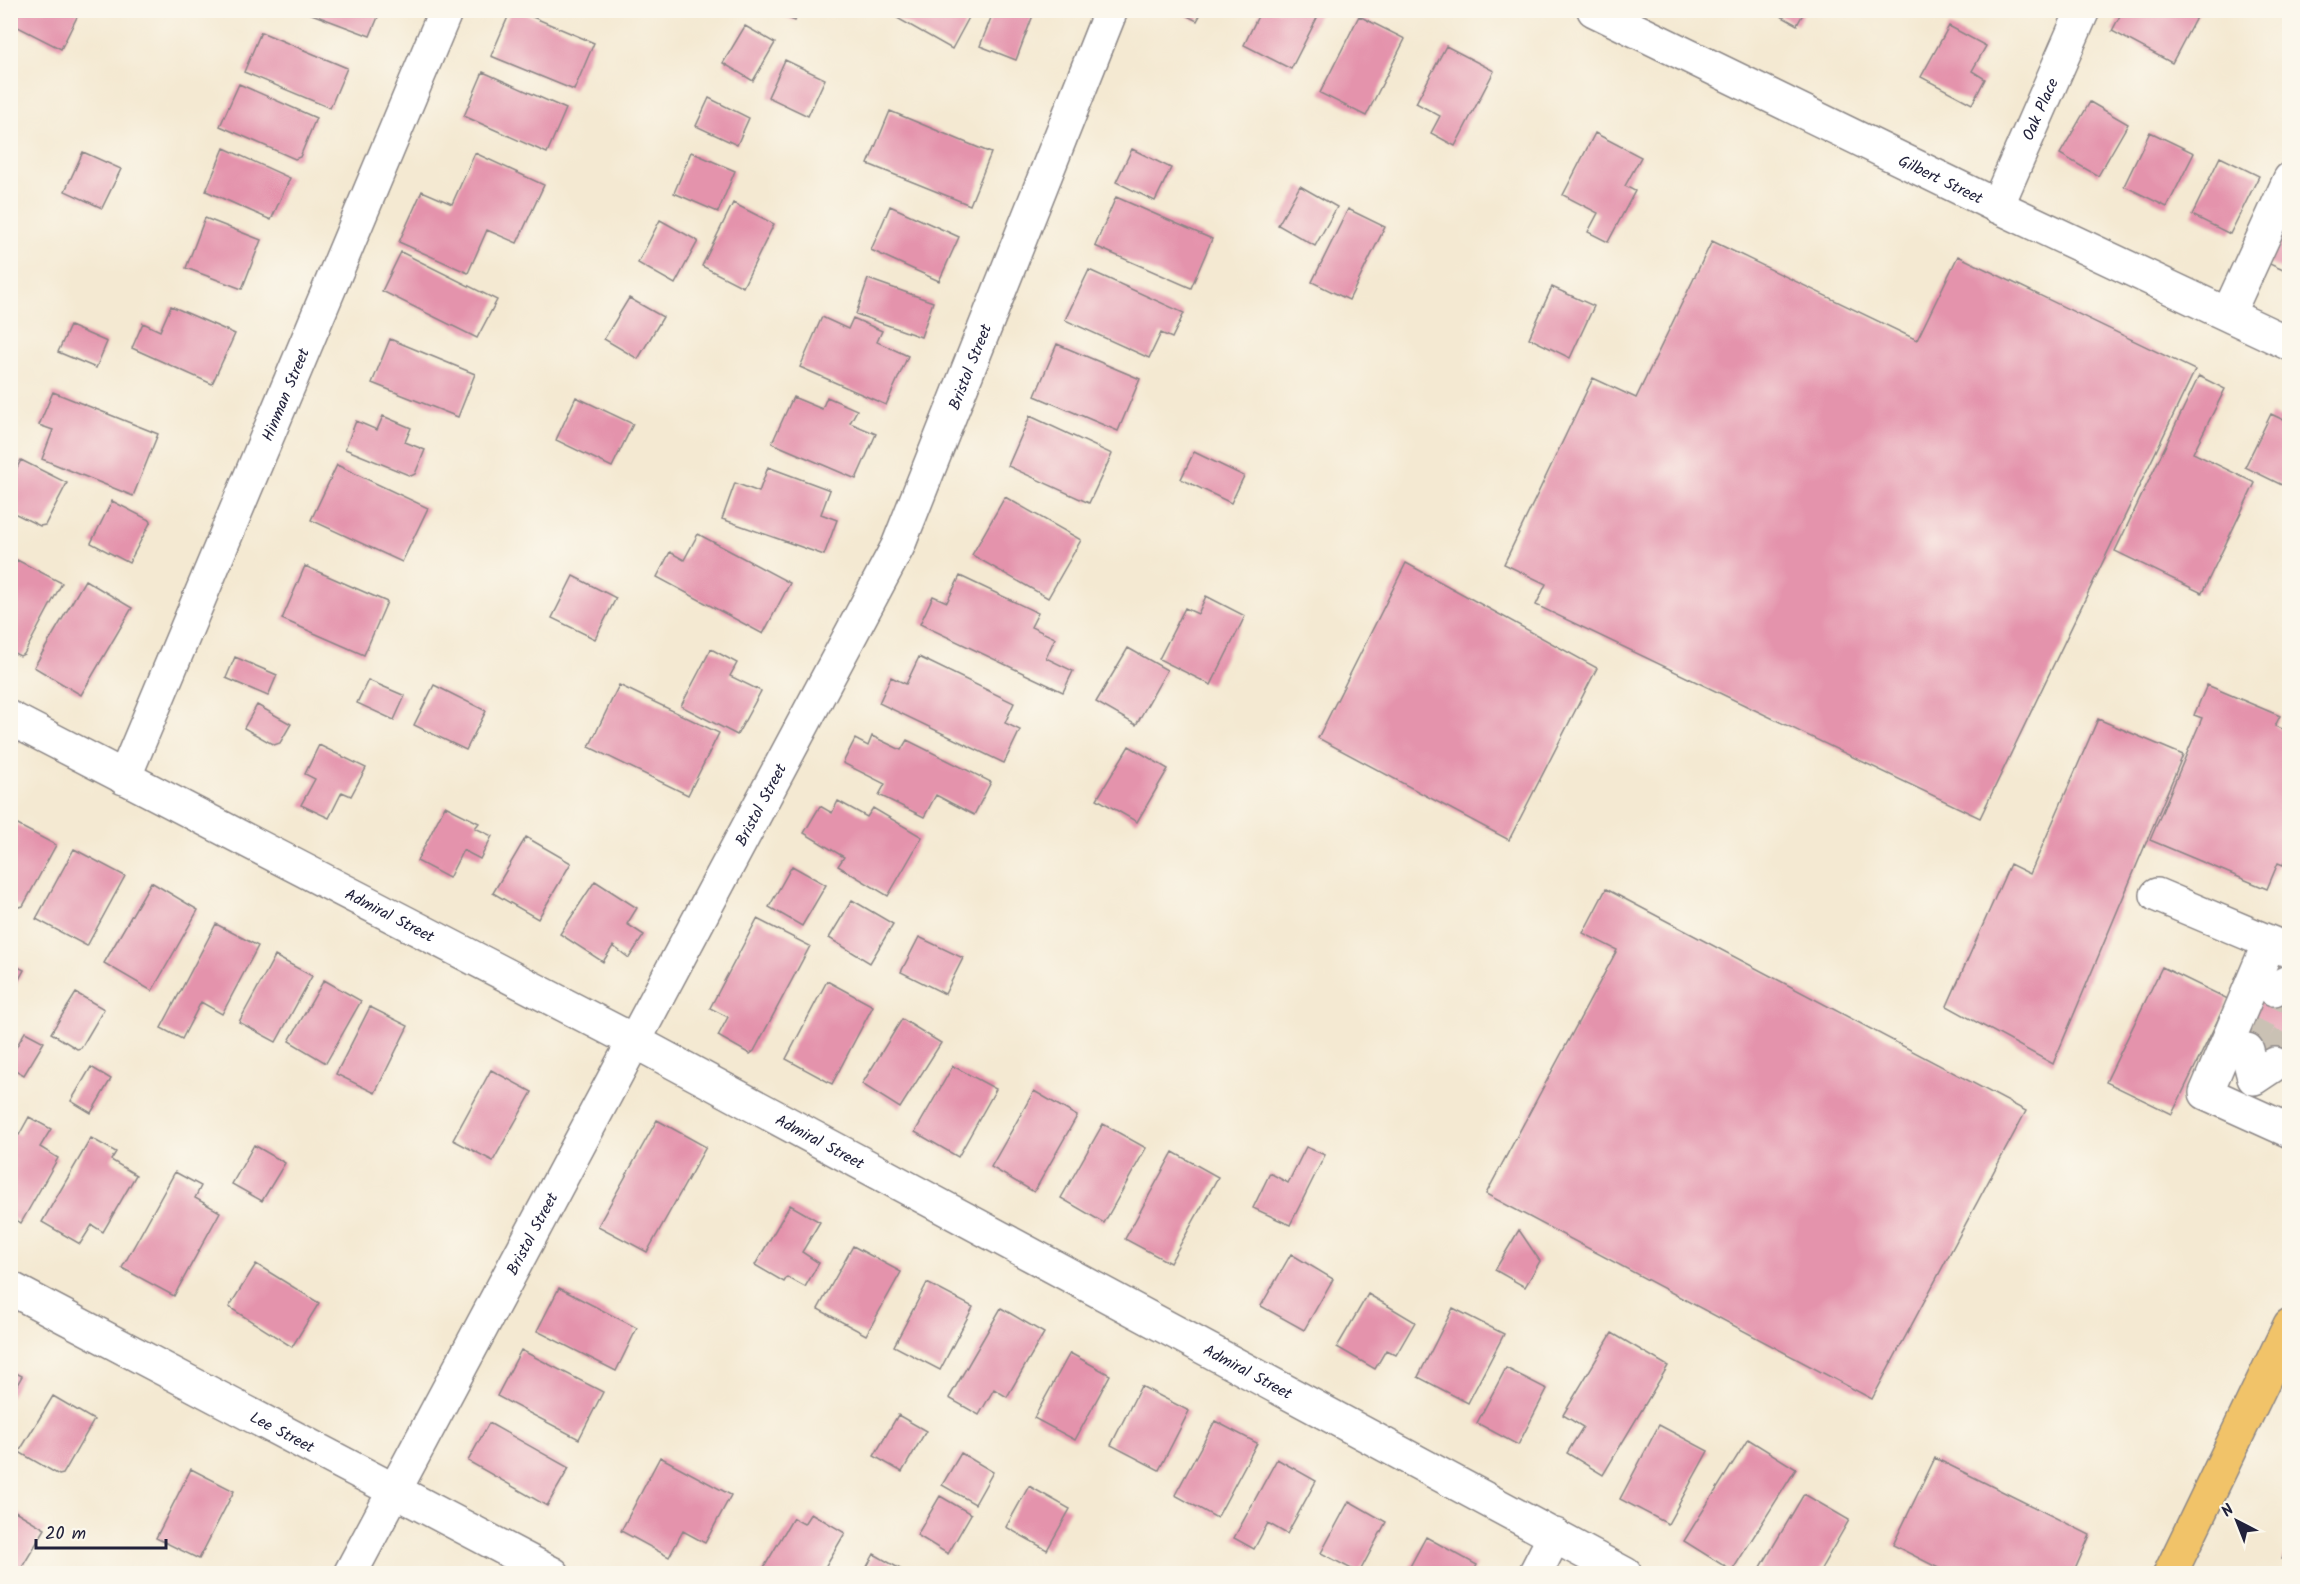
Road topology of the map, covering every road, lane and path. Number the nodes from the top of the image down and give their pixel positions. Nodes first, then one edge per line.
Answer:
1 (446, 10) edge
2 (1111, 10) edge
3 (1594, 10) edge
4 (2083, 10) edge
5 (2289, 179) edge
6 (1997, 206) junction
7 (2228, 314) junction
8 (2289, 344) edge
9 (10, 718) edge
10 (124, 778) junction
11 (2157, 895) dead end
12 (2279, 947) edge
13 (634, 1041) junction
14 (2259, 1064) tunnel mouth
15 (2240, 1108) junction
16 (2289, 1131) edge
17 (10, 1288) edge
18 (2289, 1325) edge
19 (392, 1490) junction
20 (1556, 1535) junction
21 (2174, 1572) edge
22 (350, 1574) edge
23 (553, 1574) edge
24 (1535, 1574) edge
25 (1625, 1574) edge

1 - 10 street, Hinman Street
2 - 13 street, Bristol Street
3 - 6 street, Gilbert Street
4 - 6 street, Oak Place
5 - 7 street
6 - 7 street, Gilbert Street
7 - 8 street, Gilbert Street
9 - 10 street, Admiral Street
10 - 13 street, Admiral Street
11 - 12 street
12 - 15 street
13 - 19 street, Bristol Street
13 - 20 street, Admiral Street
14 - 15 street
15 - 16 street
17 - 19 street, Lee Street
18 - 21 main road
19 - 22 street, Bristol Street
19 - 23 street, Lee Street
20 - 24 street
20 - 25 street, Admiral Street

